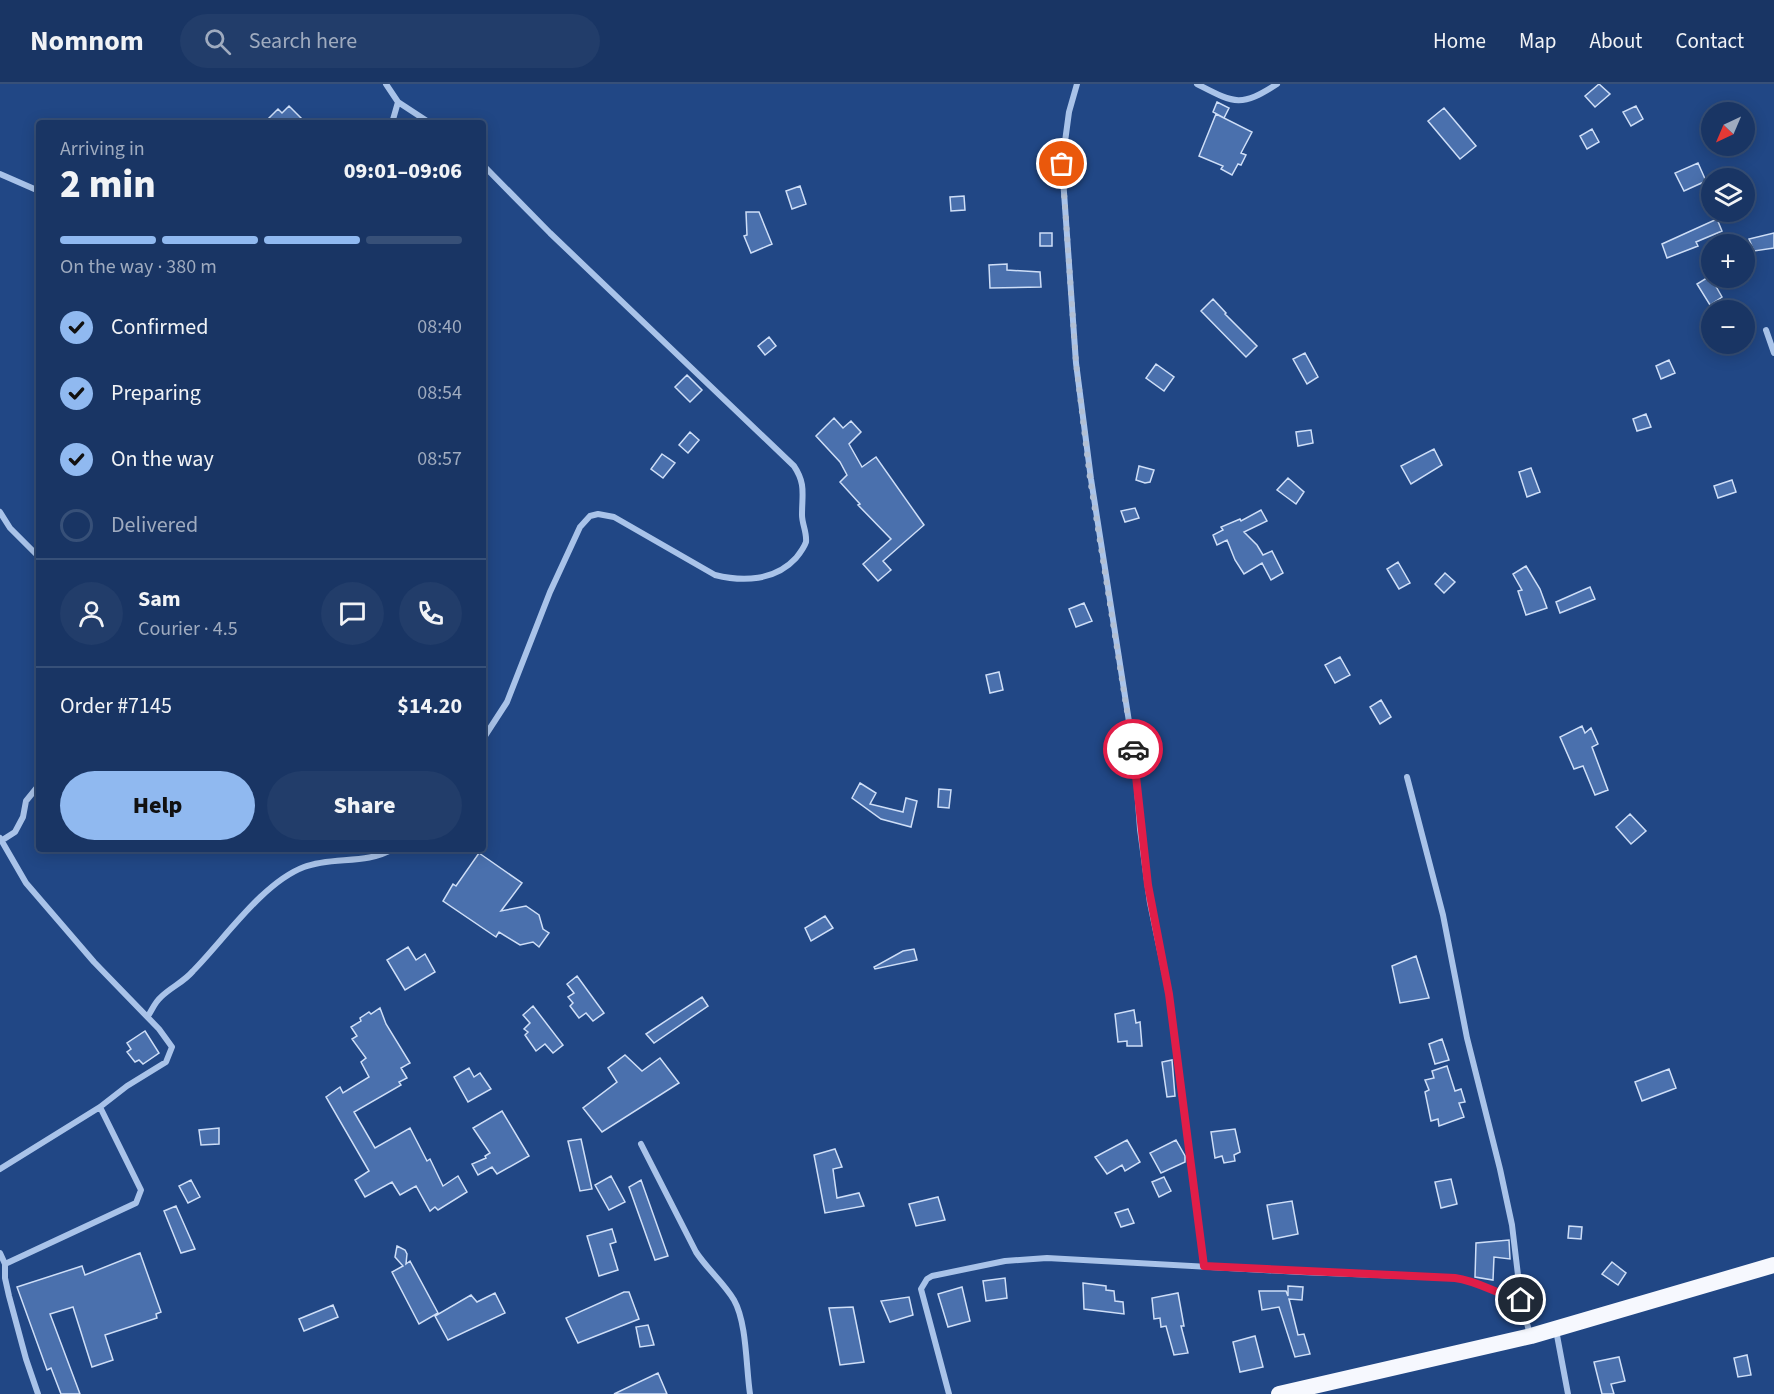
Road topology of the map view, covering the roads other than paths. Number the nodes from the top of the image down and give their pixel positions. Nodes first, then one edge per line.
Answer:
1 (386, 84) edge
2 (1077, 84) edge
3 (1197, 84) edge
4 (1277, 84) edge
5 (398, 102) junction
6 (393, 120) edge
7 (425, 120) edge
8 (486, 168) edge
9 (0, 174) edge
10 (36, 190) edge
11 (1767, 330) dead end
12 (1774, 353) edge
13 (0, 512) edge
14 (36, 554) edge
15 (486, 734) edge
16 (1407, 777) dead end
17 (36, 789) edge
18 (1, 839) edge
19 (387, 852) edge
20 (148, 1016) junction
21 (100, 1107) junction
22 (641, 1144) dead end
23 (0, 1169) edge
24 (0, 1253) edge
25 (5, 1264) junction
26 (1774, 1265) edge
27 (1204, 1266) junction
28 (1521, 1300) junction
29 (1556, 1329) junction
30 (1531, 1336) junction
31 (38, 1394) edge
32 (750, 1394) edge
33 (949, 1394) edge
34 (1279, 1394) edge
35 (1568, 1394) edge

1 - 5 street
2 - 27 street
3 - 4 street
5 - 6 street
5 - 7 street
8 - 15 street
9 - 10 street
11 - 12 street
13 - 14 street
16 - 28 street
17 - 18 street
18 - 20 street
19 - 20 street
20 - 21 street
21 - 23 street
21 - 25 street
22 - 32 street
24 - 25 street
25 - 31 street
26 - 29 highway
27 - 28 street
27 - 33 street
28 - 30 street
29 - 30 highway
29 - 35 street
30 - 34 highway

